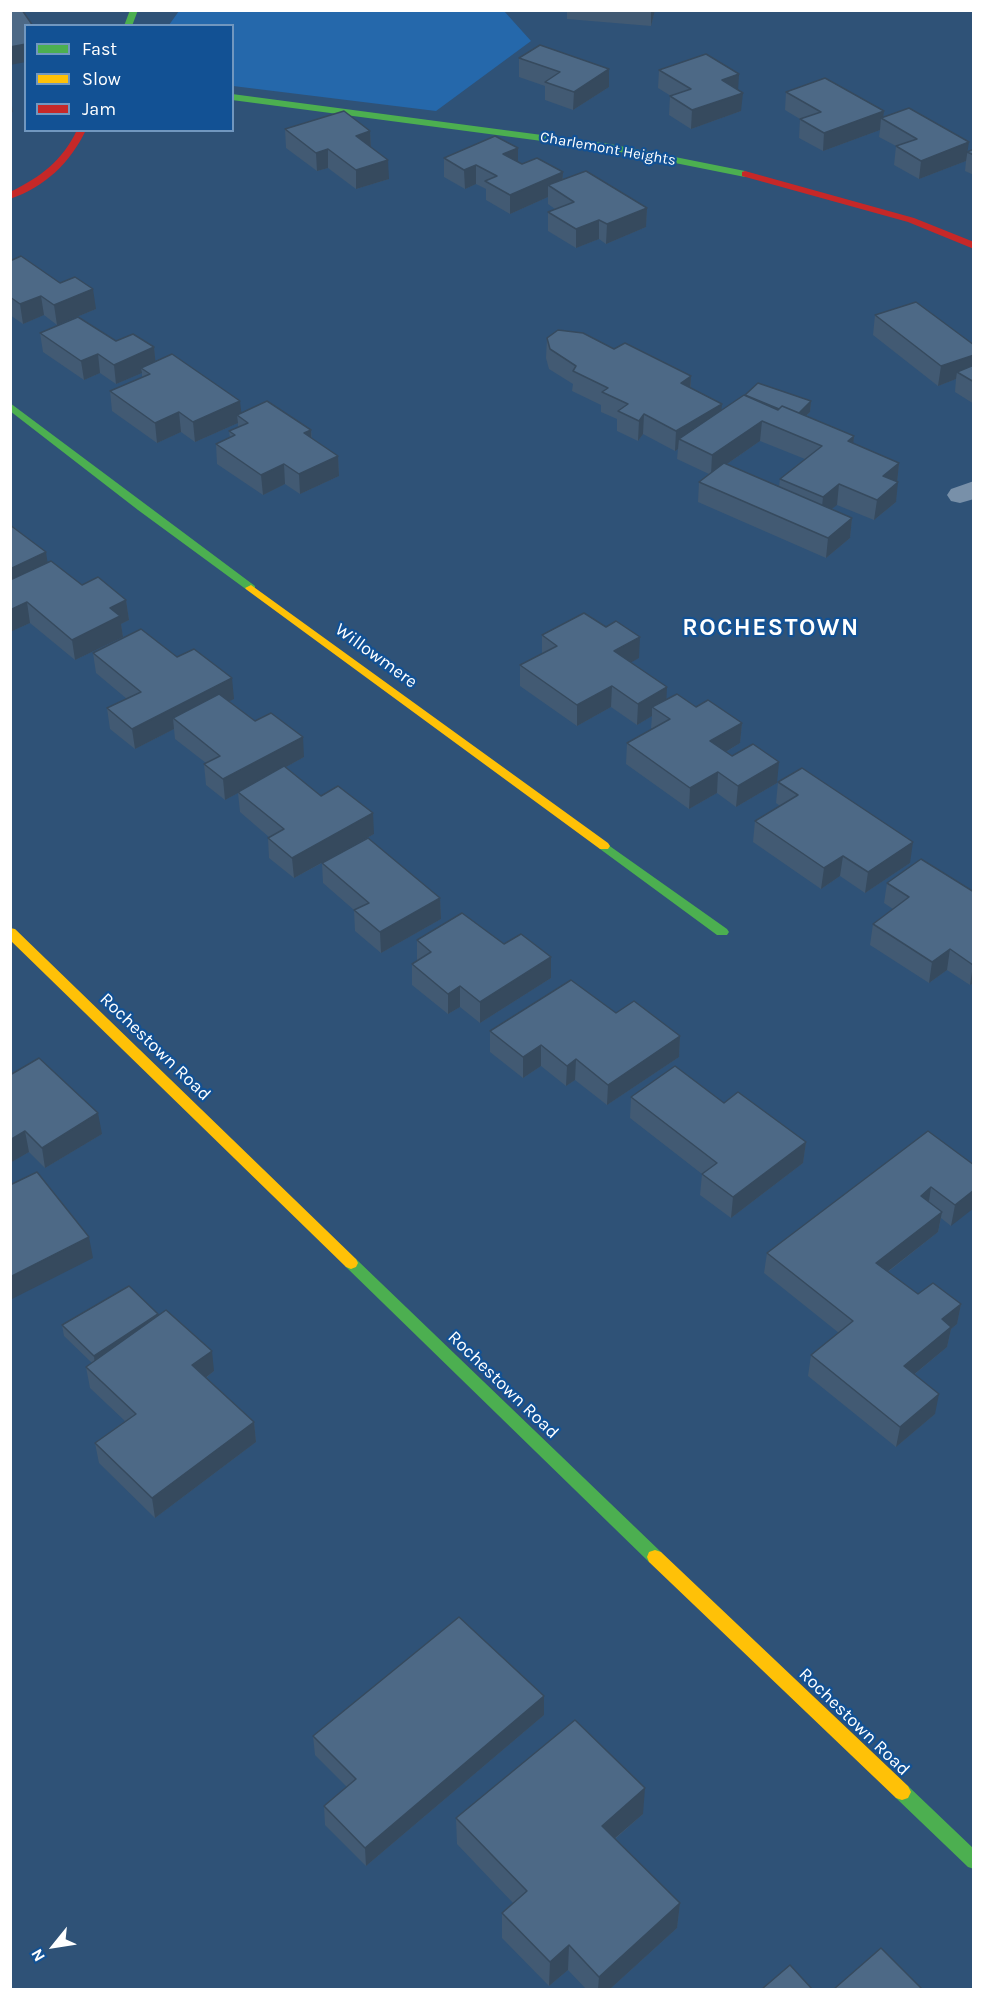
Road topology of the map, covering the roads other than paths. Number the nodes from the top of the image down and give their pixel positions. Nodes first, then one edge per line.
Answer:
1 (234, 97) edge
2 (81, 132) edge
3 (10, 196) edge
4 (974, 246) edge
5 (10, 405) edge
6 (722, 932) dead end
7 (10, 933) edge
8 (974, 1861) edge

1 - 4 street, Charlemont Heights
2 - 3 street
5 - 6 street, Willowmere
7 - 8 street, Rochestown Road

